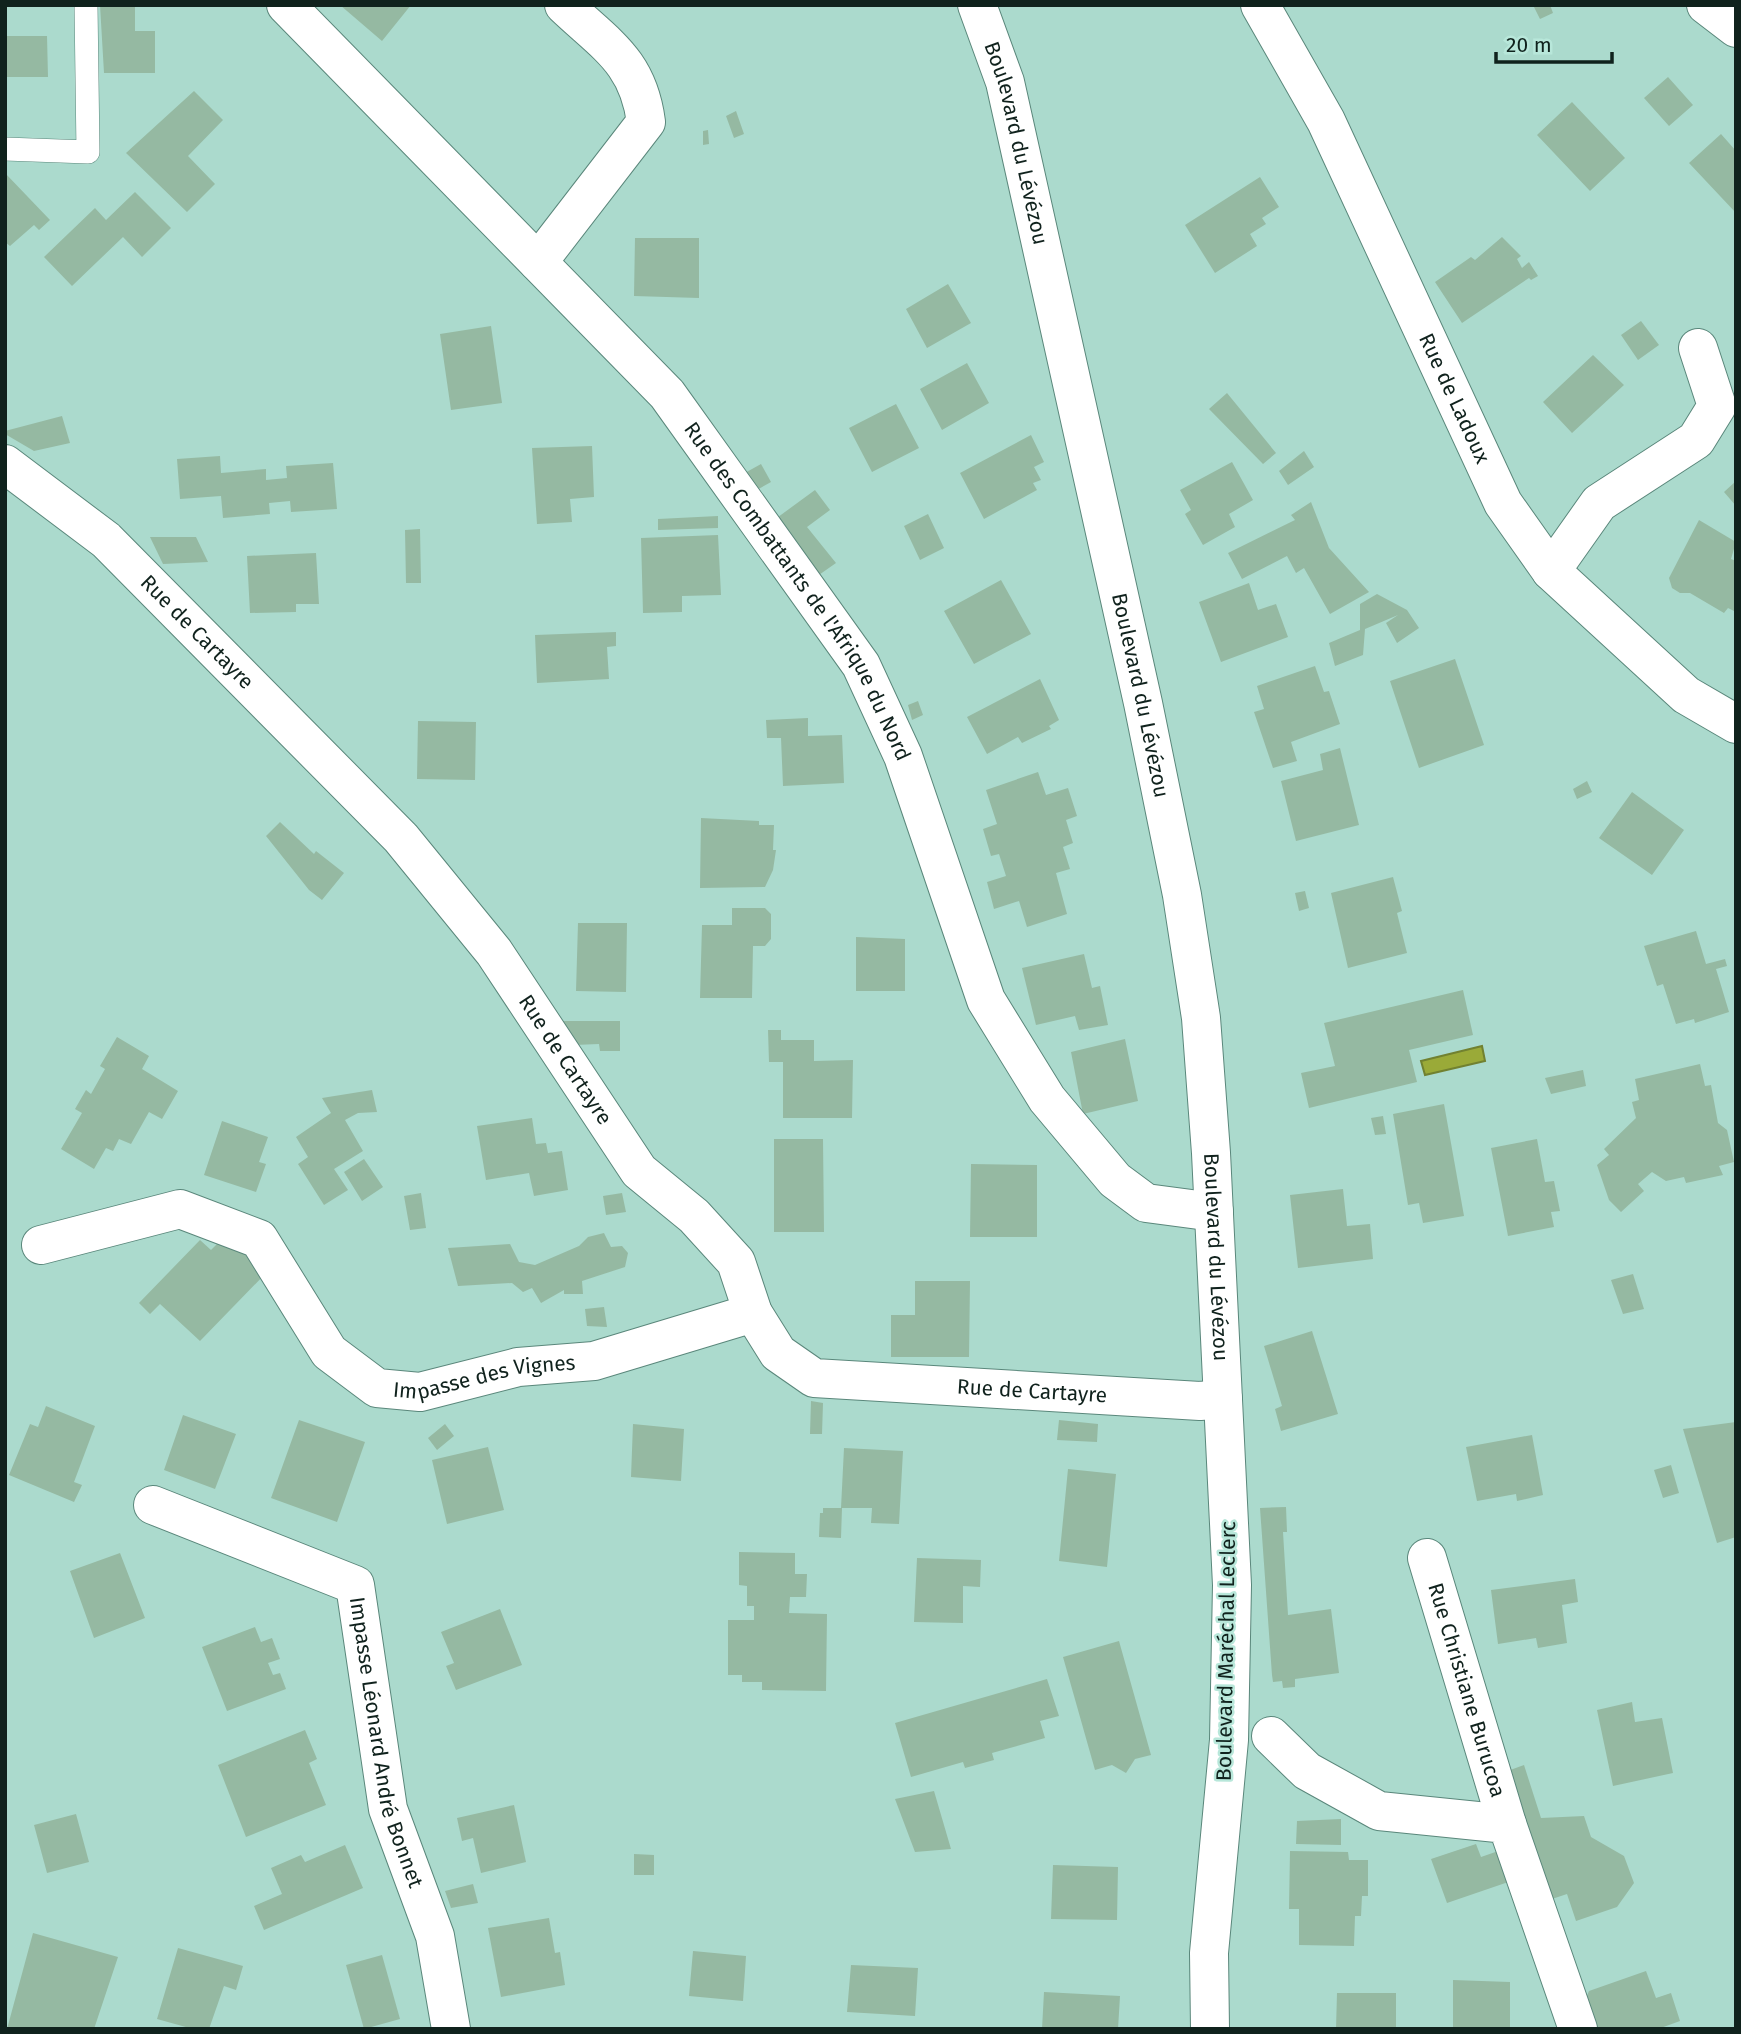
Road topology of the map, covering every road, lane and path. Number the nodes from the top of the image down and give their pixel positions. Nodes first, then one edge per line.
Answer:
1 (86, 5) edge
2 (286, 5) edge
3 (564, 5) edge
4 (977, 5) edge
5 (1260, 5) edge
6 (1706, 5) edge
7 (1736, 28) edge
8 (5, 149) edge
9 (538, 262) junction
10 (1698, 348) dead end
11 (5, 464) edge
12 (1551, 571) junction
13 (1736, 724) edge
14 (1214, 1212) junction
15 (41, 1245) dead end
16 (753, 1313) junction
17 (1223, 1399) junction
18 (153, 1505) dead end
19 (1427, 1558) dead end
20 (1271, 1736) dead end
21 (1507, 1824) junction
22 (451, 2029) edge
23 (1210, 2029) edge
24 (1578, 2029) edge

1 - 8 lane
2 - 9 street, Rue des Combattants de l'Afrique du Nord
3 - 9 street
4 - 14 street, Boulevard du Lévézou
5 - 12 street, Rue de Ladoux
6 - 7 street
9 - 14 street, Rue des Combattants de l'Afrique du Nord
10 - 12 street
11 - 16 street, Rue de Cartayre
12 - 13 street, Rue de Ladoux
14 - 17 street, Boulevard du Lévézou
15 - 16 street, Impasse des Vignes
16 - 17 street, Rue de Cartayre
17 - 23 street, Boulevard Maréchal Leclerc
18 - 22 street, Impasse Léonard André Bonnet
19 - 21 street, Rue Christiane Burucoa
20 - 21 street, Rue Christiane Burucoa
21 - 24 street, Rue Christiane Burucoa

